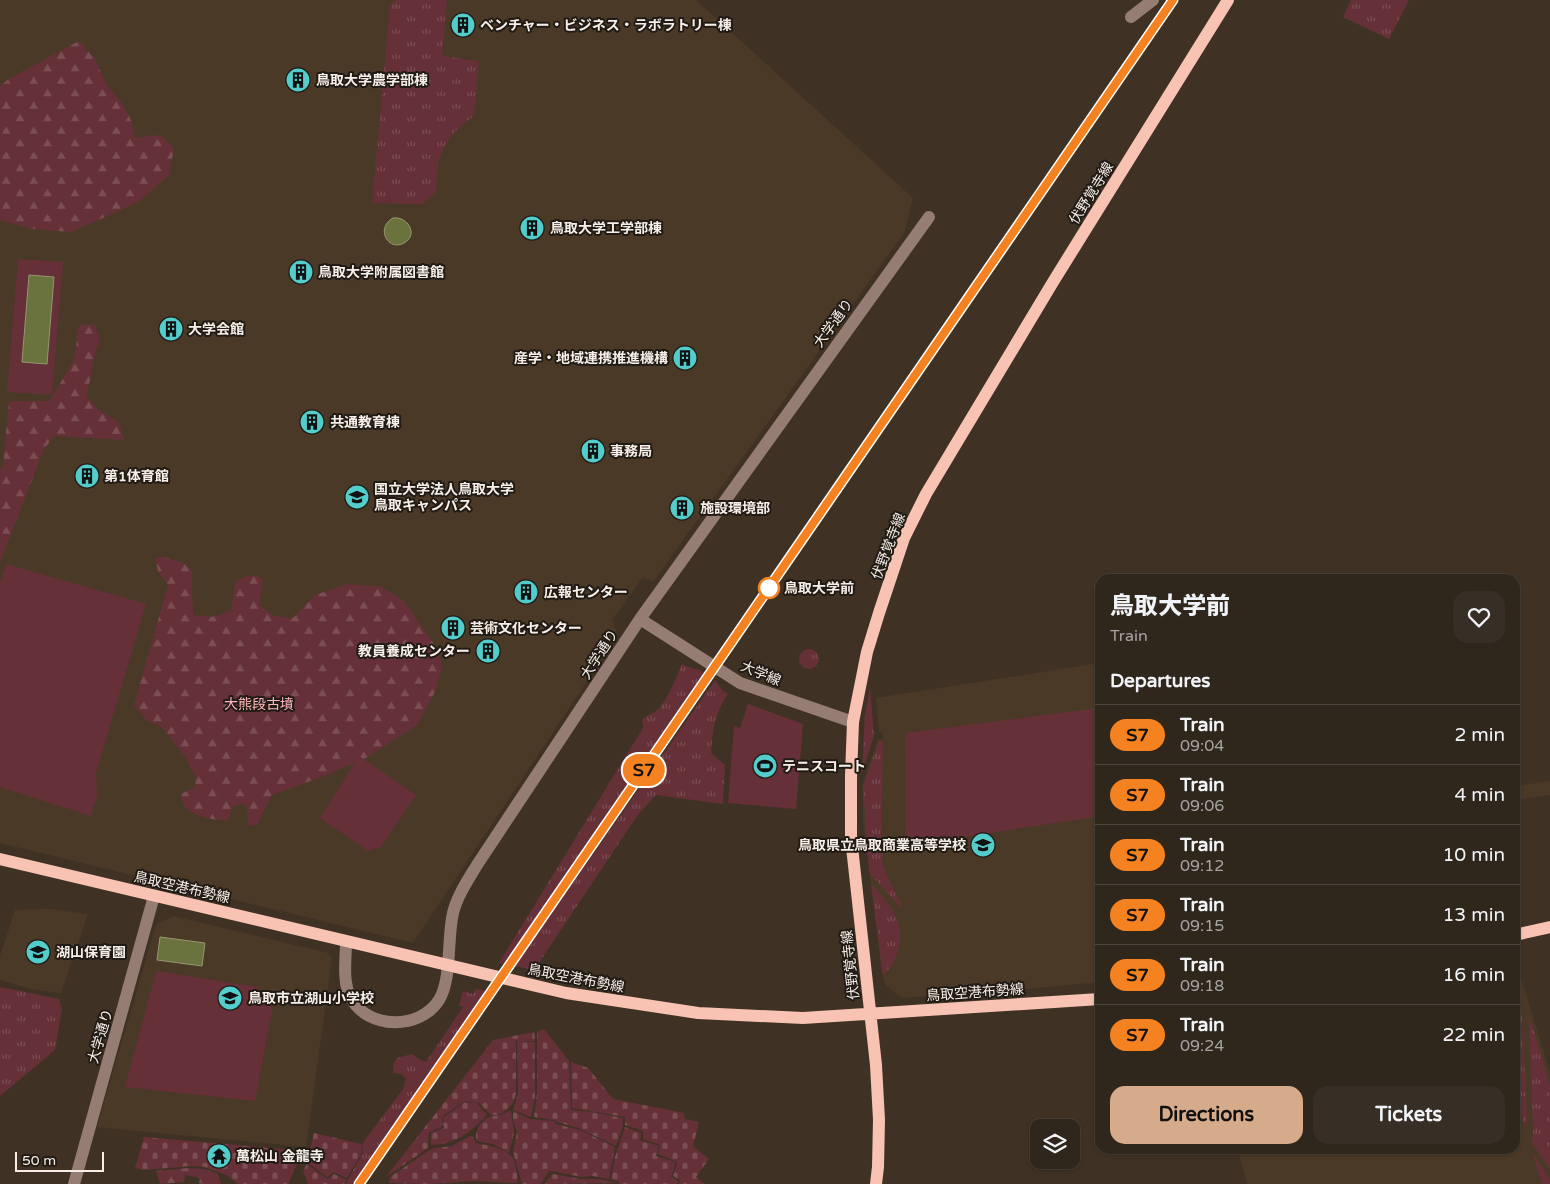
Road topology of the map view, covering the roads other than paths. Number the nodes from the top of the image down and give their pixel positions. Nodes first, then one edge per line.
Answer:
1 (1153, 0) edge
2 (1228, 0) edge
3 (1131, 17) dead end
4 (929, 217) dead end
5 (640, 619) junction
6 (853, 722) junction
7 (0, 859) edge
8 (154, 896) junction
9 (1550, 927) edge
10 (1520, 934) edge
11 (346, 942) junction
12 (1095, 999) edge
13 (871, 1014) junction
14 (74, 1184) edge
15 (876, 1184) edge

1 - 3 street
2 - 6 main road, 伏野覚寺線
4 - 5 street, 大学通り
5 - 6 street, 大学線
5 - 11 street, 大学通り
6 - 13 main road, 伏野覚寺線
7 - 8 main road, 鳥取空港布勢線
8 - 11 main road, 鳥取空港布勢線
8 - 14 street, 大学通り
9 - 10 main road
11 - 13 main road, 鳥取空港布勢線
12 - 13 main road, 鳥取空港布勢線
13 - 15 main road, 伏野覚寺線

